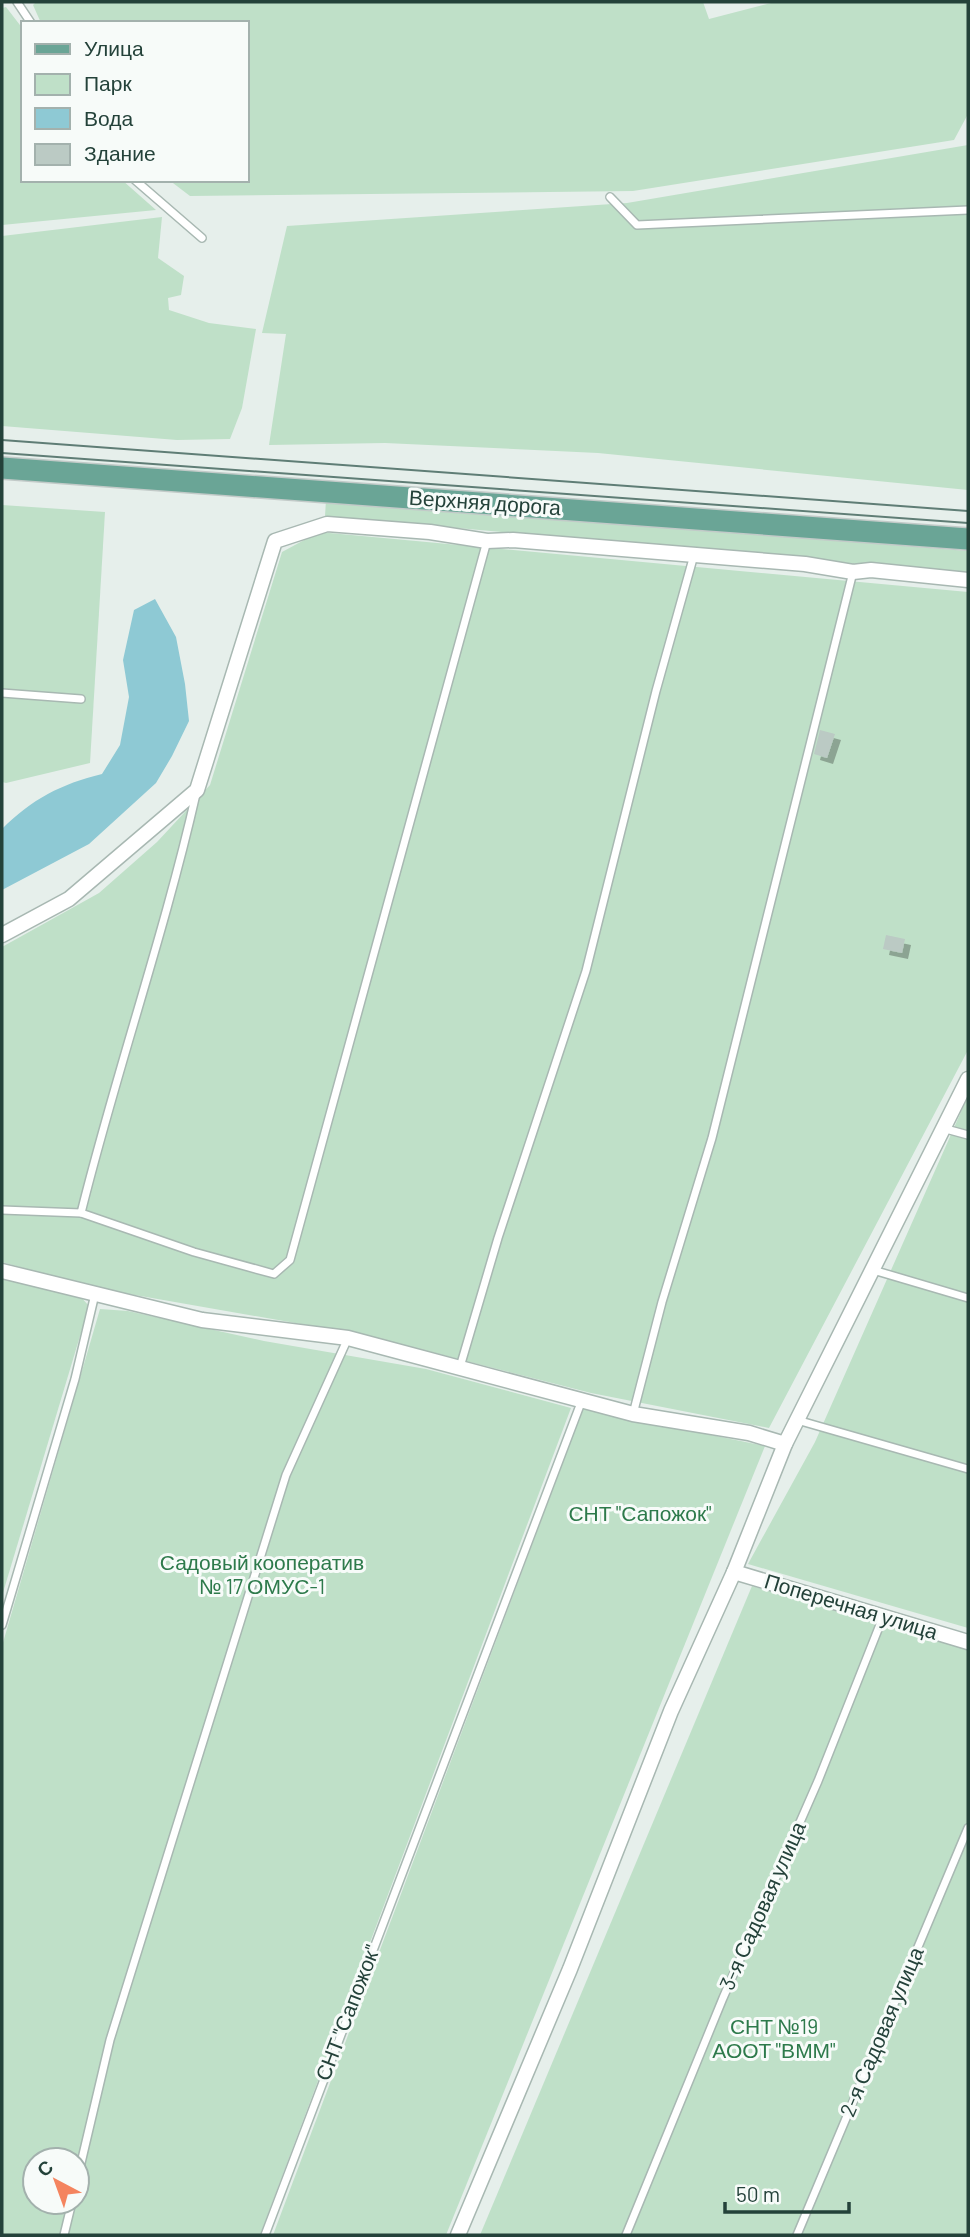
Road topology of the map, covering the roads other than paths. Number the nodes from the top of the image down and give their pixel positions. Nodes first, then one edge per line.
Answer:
1 (17, 2) edge
2 (29, 21) edge
3 (137, 182) edge
4 (610, 197) dead end
5 (968, 210) edge
6 (202, 238) dead end
7 (2, 468) edge
8 (968, 538) edge
9 (487, 541) junction
10 (694, 555) junction
11 (853, 572) junction
12 (968, 580) edge
13 (2, 693) edge
14 (80, 699) dead end
15 (197, 790) junction
16 (2, 935) edge
17 (968, 1079) edge
18 (946, 1129) junction
19 (968, 1135) edge
20 (2, 1210) edge
21 (81, 1213) junction
22 (2, 1270) edge
23 (873, 1270) junction
24 (96, 1293) junction
25 (968, 1298) edge
26 (348, 1338) junction
27 (460, 1369) junction
28 (582, 1400) junction
29 (633, 1413) junction
30 (797, 1420) junction
31 (785, 1444) junction
32 (968, 1469) edge
33 (734, 1572) junction
34 (884, 1616) junction
35 (2, 1625) edge
36 (968, 1642) edge
37 (968, 1828) edge
38 (85, 2146) edge
39 (69, 2216) edge
40 (64, 2235) edge
41 (265, 2235) edge
42 (458, 2235) edge
43 (626, 2235) edge
44 (797, 2235) edge

1 - 2 lane
3 - 6 lane
4 - 5 lane
7 - 8 main road, Верхняя дорога
9 - 10 street
9 - 15 street
9 - 21 lane
10 - 11 street
10 - 27 lane
11 - 12 street
11 - 29 lane
13 - 14 lane
15 - 16 street
15 - 21 lane
17 - 18 street
18 - 19 lane
18 - 23 street
20 - 21 lane
22 - 24 street
23 - 25 lane
23 - 30 street
24 - 26 street
24 - 35 lane
26 - 27 street
26 - 38 lane
27 - 28 street
28 - 29 street
28 - 41 lane, СНТ "Сапожок"
29 - 31 street
30 - 31 street
30 - 32 lane
31 - 33 street
33 - 34 street, Поперечная улица
33 - 42 street
34 - 36 street, Поперечная улица
34 - 43 lane, 3-я Садовая улица
37 - 44 lane, 2-я Садовая улица
39 - 40 lane

